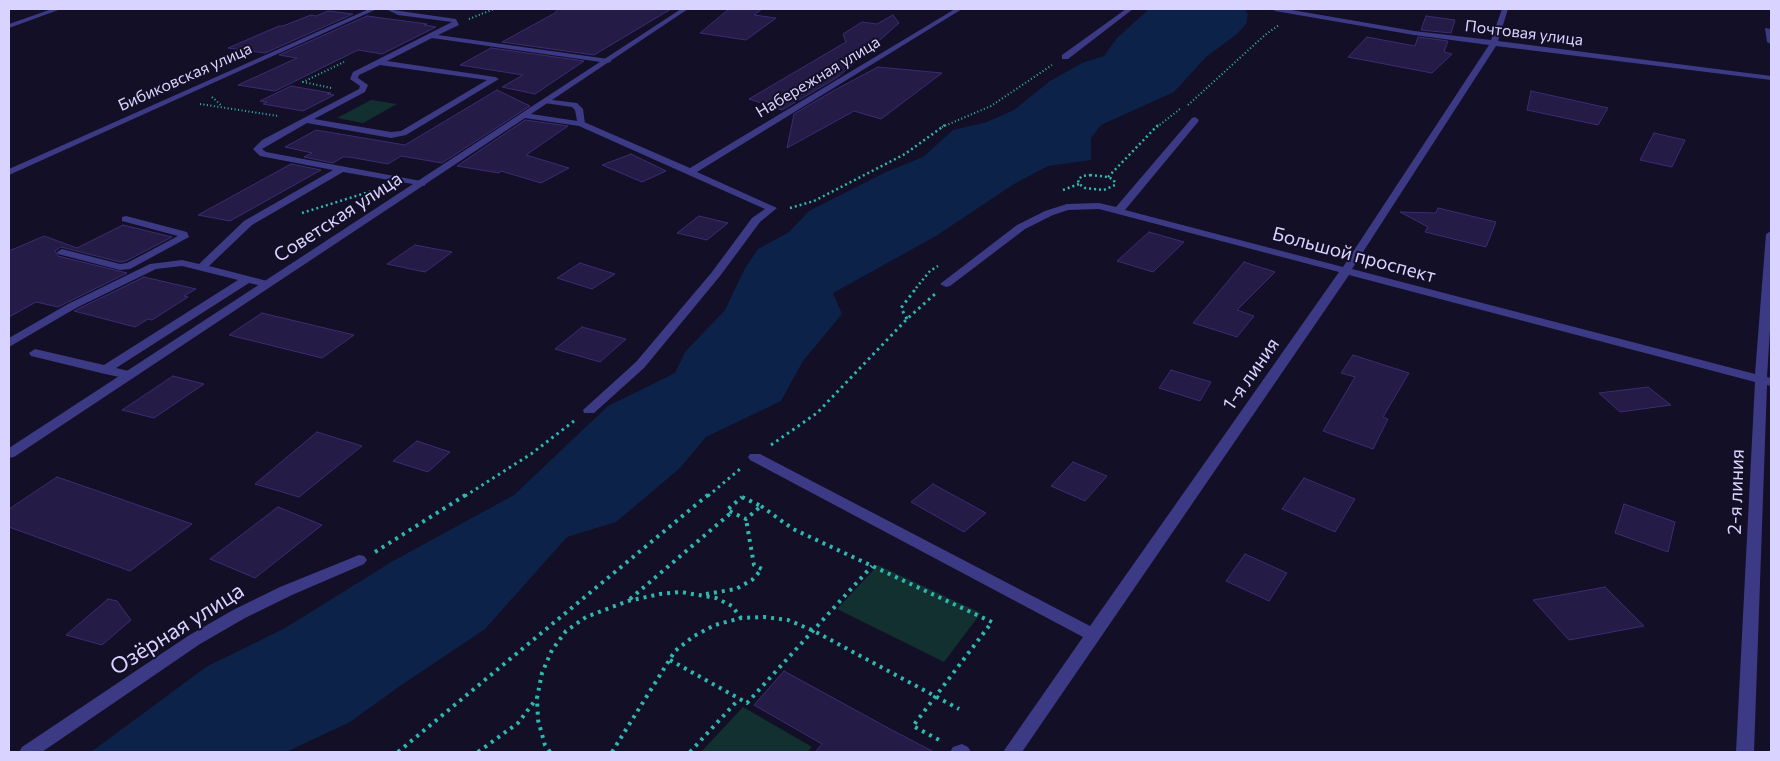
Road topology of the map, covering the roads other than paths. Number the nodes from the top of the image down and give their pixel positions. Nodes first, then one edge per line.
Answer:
1 (58, 9) edge
2 (374, 9) edge
3 (389, 9) edge
4 (685, 9) edge
5 (959, 9) edge
6 (1130, 9) edge
7 (1275, 9) edge
8 (1505, 9) edge
9 (9, 26) edge
10 (1768, 30) dead end
11 (431, 36) junction
12 (1771, 42) edge
13 (1493, 44) junction
14 (1065, 57) road end
15 (608, 61) junction
16 (379, 62) junction
17 (1771, 78) edge
18 (547, 101) junction
19 (525, 116) junction
20 (305, 120) junction
21 (1195, 120) dead end
22 (581, 124) junction
23 (341, 168) junction
24 (692, 171) junction
25 (9, 172) edge
26 (421, 184) junction
27 (1119, 210) junction
28 (126, 219) dead end
29 (1771, 234) edge
30 (62, 252) dead end
31 (144, 259) junction
32 (154, 266) junction
33 (201, 268) junction
34 (1345, 272) junction
35 (247, 279) junction
36 (268, 284) junction
37 (946, 284) road end
38 (9, 342) edge
39 (35, 353) dead end
40 (105, 370) junction
41 (129, 376) junction
42 (1766, 380) edge
43 (589, 410) road end
44 (9, 454) edge
45 (754, 457) road end
46 (359, 560) road end
47 (1093, 635) junction
48 (28, 752) edge
49 (1012, 752) edge
50 (1745, 752) edge

1 - 9 street
2 - 25 street, Бибиковская улица
3 - 11 street
4 - 15 street, Советская улица
5 - 24 street, Набережная улица
6 - 14 street
7 - 13 street, Почтовая улица
8 - 13 street, 1-я линия
10 - 12 street
11 - 15 street
11 - 16 street
13 - 17 street, Почтовая улица
13 - 34 street, 1-я линия
15 - 18 street, Советская улица
16 - 20 street
16 - 20 street
18 - 19 street, Советская улица
18 - 22 street
19 - 22 street
19 - 26 street, Советская улица
20 - 23 street
21 - 27 street
22 - 24 street
23 - 26 street
23 - 33 street
24 - 43 street
26 - 36 street, Советская улица
27 - 34 street, Большой проспект
27 - 37 street, Большой проспект
28 - 31 street
29 - 42 street, 2-я линия
30 - 31 street
31 - 32 street
32 - 33 street
32 - 38 street
33 - 35 street
34 - 42 street, Большой проспект
34 - 47 street, 1-я линия
35 - 36 street
35 - 40 street
36 - 41 street, Советская улица
39 - 40 street
40 - 41 street
41 - 44 street, Советская улица
42 - 50 street, 2-я линия
45 - 47 street
46 - 48 street, Озёрная улица
47 - 49 street, 1-я линия

